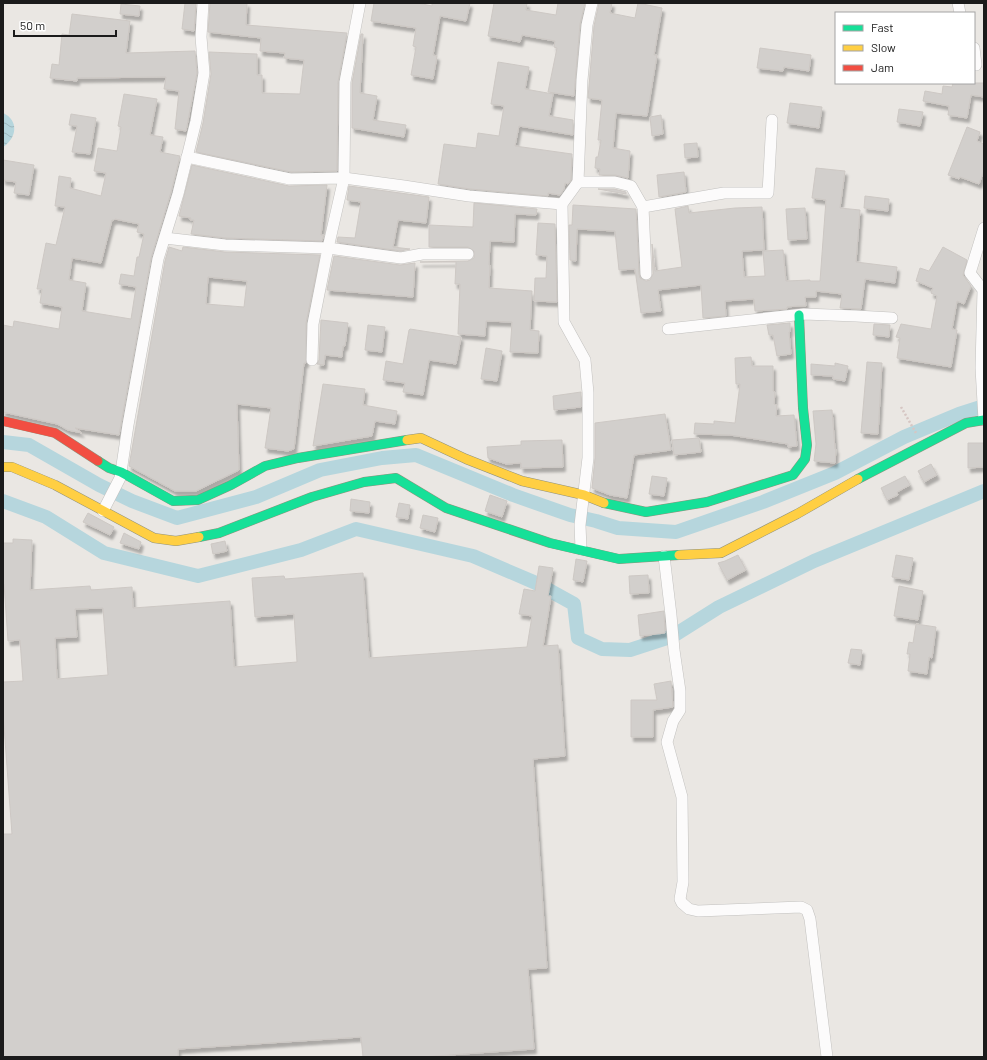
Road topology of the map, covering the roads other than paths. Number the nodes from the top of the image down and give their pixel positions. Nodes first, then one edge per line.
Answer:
1 (203, 3) edge
2 (360, 3) edge
3 (592, 3) edge
4 (975, 56) edge
5 (976, 65) dead end
6 (772, 120) dead end
7 (187, 157) junction
8 (344, 178) junction
9 (578, 182) junction
10 (562, 204) junction
11 (643, 207) junction
12 (984, 228) edge
13 (164, 238) junction
14 (328, 248) junction
15 (468, 254) dead end
16 (980, 259) edge
17 (646, 274) dead end
18 (799, 315) junction
19 (892, 318) dead end
20 (668, 329) dead end
21 (312, 360) dead end
22 (984, 420) edge
23 (3, 421) edge
24 (3, 467) edge
25 (120, 475) junction
26 (584, 498) junction
27 (103, 511) junction
28 (581, 550) junction
29 (664, 556) junction
30 (828, 1057) edge

1 - 7 street
2 - 8 street
3 - 9 street
4 - 5 street
6 - 11 street
7 - 8 street
7 - 13 street
8 - 10 street
8 - 14 street
9 - 10 street
9 - 11 street
10 - 26 street
11 - 17 street
12 - 16 street
13 - 14 street
13 - 25 street
14 - 15 street
14 - 21 street
16 - 22 street
18 - 19 street
18 - 20 street
18 - 26 street
22 - 29 street
23 - 25 street
24 - 27 street
25 - 26 street
25 - 27 street
26 - 28 street
27 - 28 street
28 - 29 street
29 - 30 street

